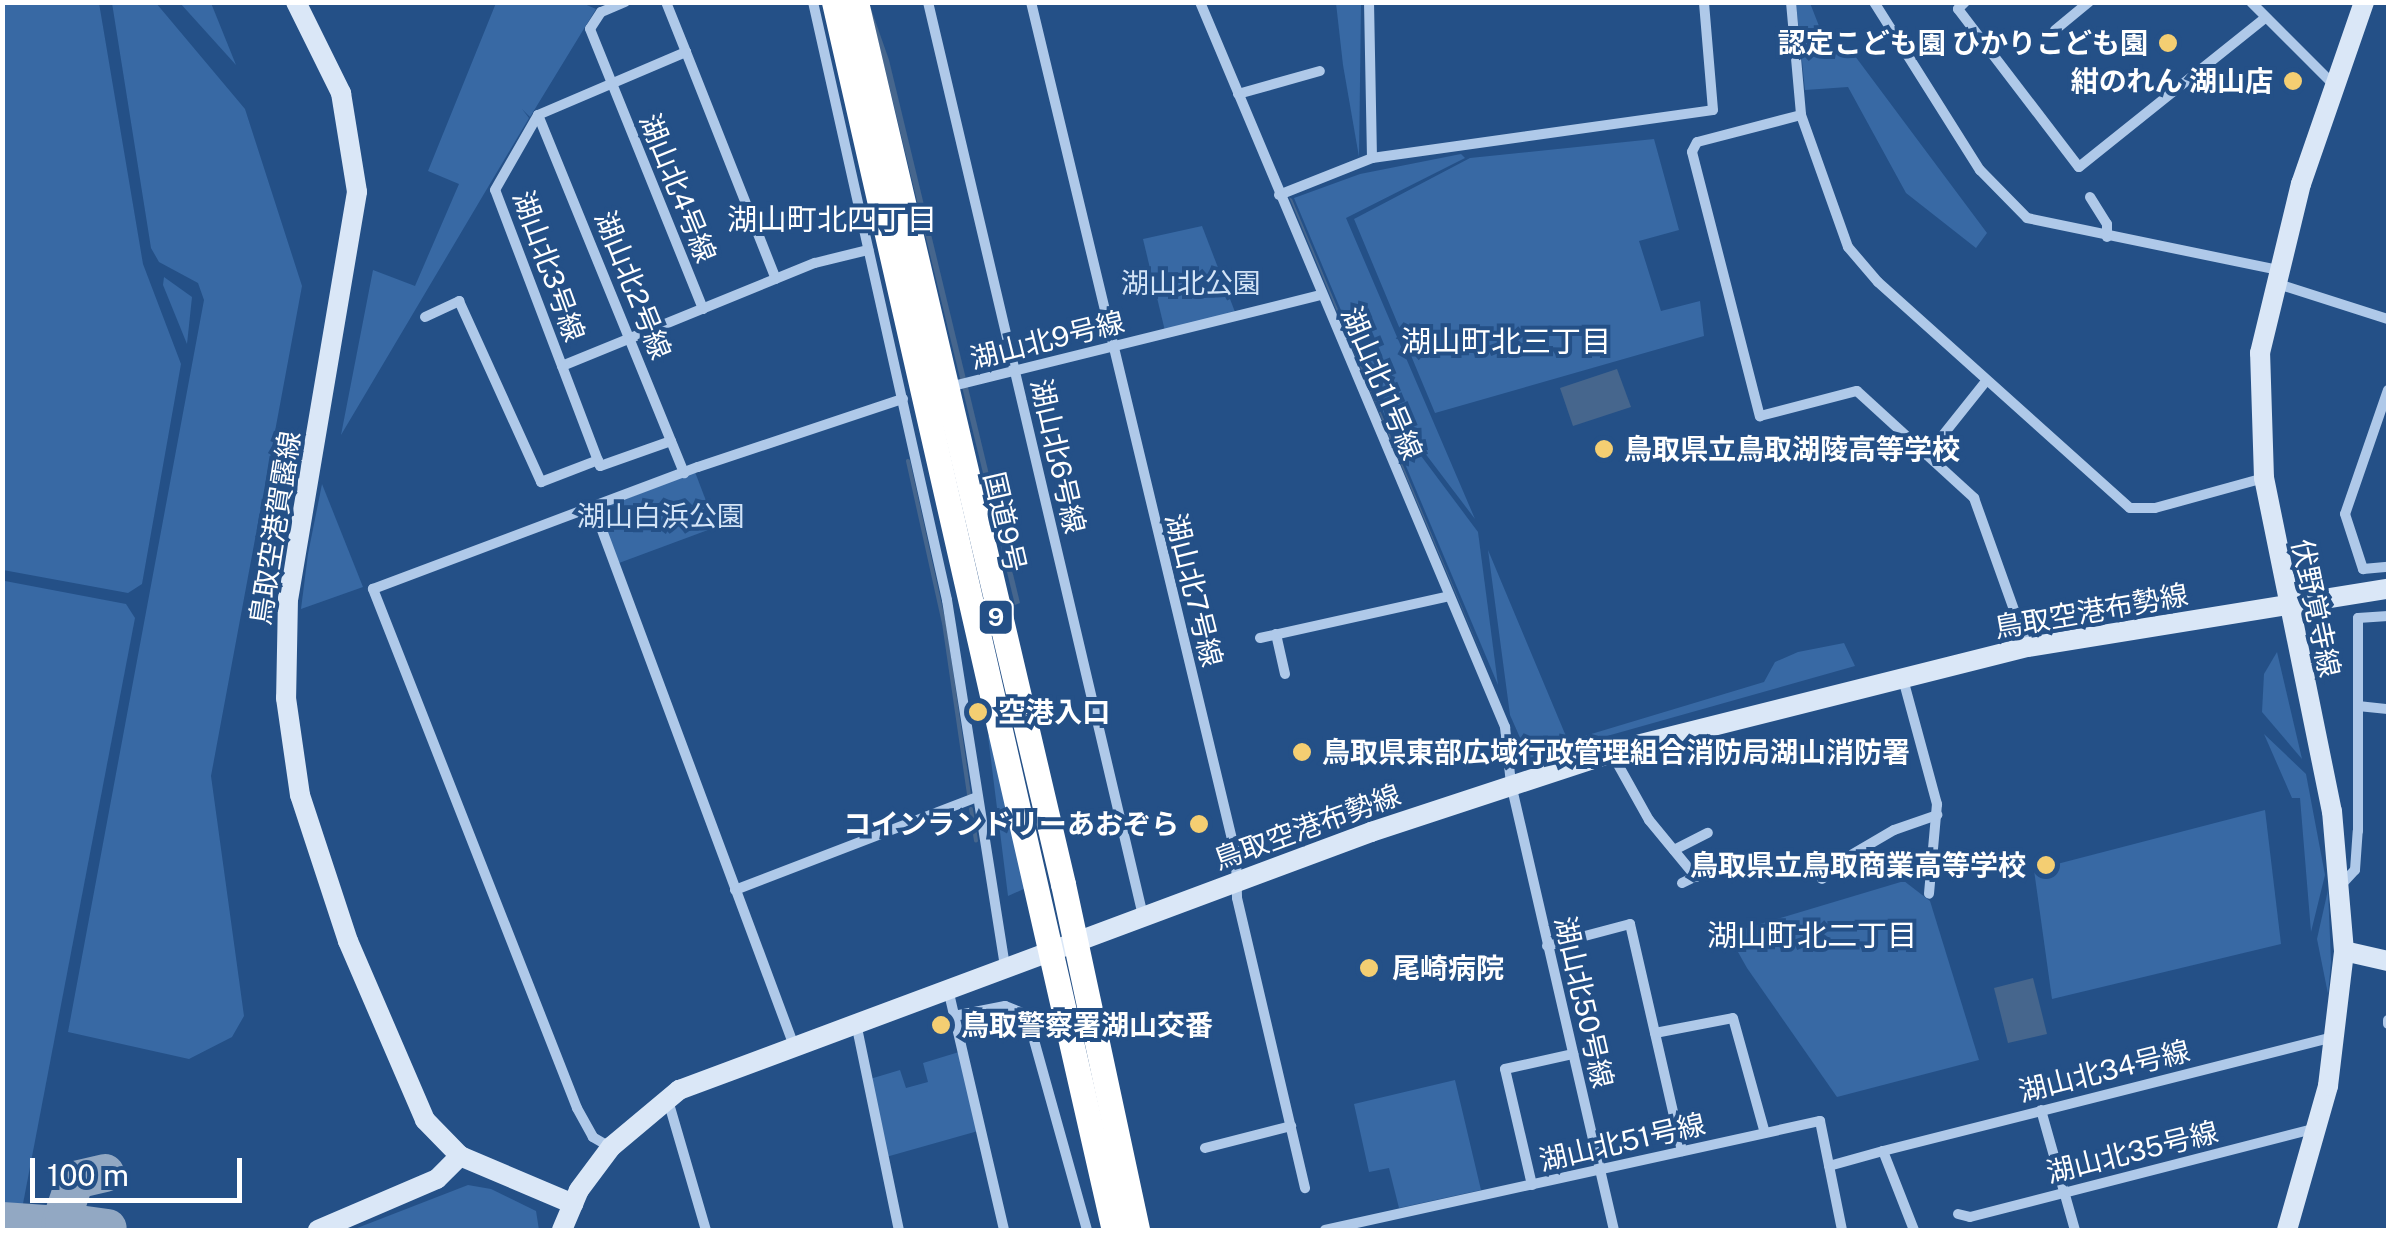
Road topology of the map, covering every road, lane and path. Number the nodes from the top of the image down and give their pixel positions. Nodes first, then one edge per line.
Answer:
1 (296, 2) edge
2 (625, 2) edge
3 (666, 2) edge
4 (813, 2) edge
5 (834, 2) edge
6 (856, 2) edge
7 (928, 2) edge
8 (1031, 2) edge
9 (1200, 2) edge
10 (1369, 2) edge
11 (1704, 2) edge
12 (1791, 2) edge
13 (1874, 2) edge
14 (1965, 2) edge
15 (2089, 2) edge
16 (2251, 2) edge
17 (2364, 2) edge
18 (2264, 19) junction
19 (2055, 30) dead end
20 (686, 52) junction
21 (1320, 72) dead end
22 (612, 84) junction
23 (2335, 86) junction
24 (1238, 94) junction
25 (538, 115) junction
26 (1801, 116) junction
27 (1372, 158) junction
28 (1279, 194) junction
29 (2090, 197) dead end
30 (2107, 238) junction
31 (868, 250) junction
32 (2275, 277) junction
33 (776, 279) junction
34 (1321, 295) junction
35 (703, 309) junction
36 (424, 317) dead end
37 (2388, 320) edge
38 (632, 340) junction
39 (1113, 347) junction
40 (562, 366) junction
41 (1015, 370) junction
42 (1986, 381) junction
43 (957, 385) dead end
44 (2388, 390) edge
45 (903, 399) junction
46 (671, 441) junction
47 (1927, 456) junction
48 (598, 460) junction
49 (684, 473) junction
50 (2264, 478) junction
51 (593, 506) junction
52 (2388, 566) edge
53 (2388, 589) edge
54 (1448, 596) junction
55 (2286, 604) junction
56 (2388, 616) edge
57 (1276, 634) junction
58 (1260, 638) dead end
59 (2028, 647) junction
60 (1285, 674) dead end
61 (1903, 679) junction
62 (2358, 706) junction
63 (2388, 709) edge
64 (1611, 752) junction
65 (1511, 784) junction
66 (977, 797) junction
67 (1938, 815) junction
68 (1708, 832) dead end
69 (1674, 850) junction
70 (1727, 861) dead end
71 (1696, 876) junction
72 (1240, 878) junction
73 (1822, 879) dead end
74 (1682, 883) dead end
75 (2340, 886) junction
76 (735, 890) junction
77 (1929, 894) dead end
78 (1144, 920) junction
79 (1074, 946) junction
80 (1548, 946) junction
81 (2344, 951) junction
82 (1048, 954) junction
83 (2388, 961) edge
84 (1005, 968) junction
85 (948, 990) junction
86 (954, 1016) junction
87 (856, 1023) junction
88 (1655, 1033) junction
89 (2336, 1036) junction
90 (794, 1046) junction
91 (1573, 1054) junction
92 (667, 1098) junction
93 (2042, 1110) junction
94 (1291, 1126) junction
95 (2318, 1127) junction
96 (1765, 1133) junction
97 (611, 1147) junction
98 (1205, 1148) dead end
99 (1682, 1151) junction
100 (1883, 1151) junction
101 (460, 1156) junction
102 (1829, 1166) junction
103 (1600, 1170) junction
104 (1532, 1186) junction
105 (1306, 1188) dead end
106 (2065, 1192) junction
107 (573, 1204) junction
108 (1958, 1214) dead end
109 (1370, 1226) edge
110 (318, 1230) edge
111 (562, 1230) edge
112 (706, 1230) edge
113 (899, 1230) edge
114 (1004, 1230) edge
115 (1087, 1230) edge
116 (1114, 1230) edge
117 (1137, 1230) edge
118 (1325, 1230) edge
119 (1614, 1230) edge
120 (1841, 1230) edge
121 (1914, 1230) edge
122 (2075, 1230) edge
123 (2287, 1230) edge

1 - 101 main road, 鳥取空港賀露線
2 - 22 street, 湖山北4号線
3 - 20 street
4 - 31 street
5 - 82 highway, 国道9号 / 9
6 - 79 highway, 国道9号 / 9
7 - 41 street, 湖山北6号線
8 - 39 street, 湖山北7号線
9 - 24 street, 湖山北11号線
10 - 27 street
11 - 27 street
12 - 26 street
13 - 30 street
14 - 18 street
15 - 19 street
16 - 18 street
17 - 23 main road, 伏野覚寺線
18 - 23 street
20 - 22 street
20 - 33 street
21 - 24 street
22 - 25 street
22 - 35 street, 湖山北4号線
23 - 32 main road, 伏野覚寺線
24 - 28 street, 湖山北11号線
25 - 38 street, 湖山北2号線
25 - 40 street, 湖山北3号線
26 - 42 street
26 - 47 street
27 - 28 street
28 - 34 street, 湖山北11号線
29 - 30 street
30 - 32 street
31 - 33 street
31 - 45 street
32 - 37 street
32 - 50 main road, 伏野覚寺線
33 - 35 street
34 - 39 street, 湖山北9号線
34 - 54 street, 湖山北11号線
35 - 38 street
36 - 48 street
38 - 40 street
38 - 46 street, 湖山北2号線
39 - 41 street, 湖山北9号線
39 - 72 street, 湖山北7号線
40 - 48 street, 湖山北3号線
41 - 43 street, 湖山北9号線
41 - 78 street, 湖山北6号線
42 - 47 street
42 - 50 street
44 - 52 street
45 - 49 street
45 - 66 street
46 - 48 street
46 - 49 street, 湖山北2号線
47 - 59 street
49 - 51 street
50 - 55 main road, 伏野覚寺線
51 - 76 street
51 - 97 street
53 - 55 main road, 鳥取空港布勢線
54 - 57 street
54 - 65 street, 湖山北11号線
55 - 59 main road, 鳥取空港布勢線
55 - 75 main road, 伏野覚寺線
56 - 62 street
57 - 58 street
57 - 60 street
59 - 61 main road, 鳥取空港布勢線
61 - 64 main road, 鳥取空港布勢線
61 - 67 street
62 - 63 street
62 - 75 street
64 - 65 main road, 鳥取空港布勢線
64 - 69 street
65 - 72 main road, 鳥取空港布勢線
65 - 80 street, 湖山北50号線
66 - 76 street
66 - 84 street
67 - 73 street
67 - 77 street
68 - 69 street
69 - 71 street
70 - 71 street
71 - 74 street
72 - 78 main road, 鳥取空港布勢線
72 - 94 street, 湖山北7号線
75 - 81 main road, 伏野覚寺線
76 - 90 street
78 - 79 main road, 鳥取空港布勢線
79 - 82 main road, 鳥取空港布勢線
79 - 117 highway, 国道9号 / 9
80 - 88 street
80 - 91 street, 湖山北50号線
81 - 83 main road
81 - 89 main road, 伏野覚寺線
82 - 84 main road, 鳥取空港布勢線
82 - 116 highway, 国道9号 / 9
84 - 85 main road, 鳥取空港布勢線
85 - 86 street
85 - 87 main road, 鳥取空港布勢線
86 - 114 street
86 - 115 street
87 - 90 main road, 鳥取空港布勢線
87 - 113 street
88 - 96 street
88 - 99 street
89 - 93 street, 湖山北34号線
89 - 95 main road, 伏野覚寺線
90 - 92 main road, 鳥取空港布勢線
91 - 103 street, 湖山北50号線
91 - 104 street
92 - 97 main road, 鳥取空港布勢線
92 - 112 street
93 - 100 street, 湖山北34号線
93 - 106 street
94 - 98 street
94 - 105 street, 湖山北7号線
95 - 106 street, 湖山北35号線
95 - 123 main road, 伏野覚寺線
96 - 99 street, 湖山北51号線
96 - 102 street, 湖山北51号線
97 - 107 main road, 鳥取空港布勢線
99 - 103 street, 湖山北51号線
100 - 102 street, 湖山北34号線
100 - 121 street
101 - 107 main road, 鳥取空港賀露線
101 - 110 main road
102 - 120 street, 湖山北51号線
103 - 104 street, 湖山北51号線
103 - 119 street, 湖山北50号線
104 - 109 street, 湖山北51号線
106 - 108 street, 湖山北35号線
106 - 122 street
107 - 111 main road, 鳥取空港布勢線
109 - 118 street, 湖山北51号線

